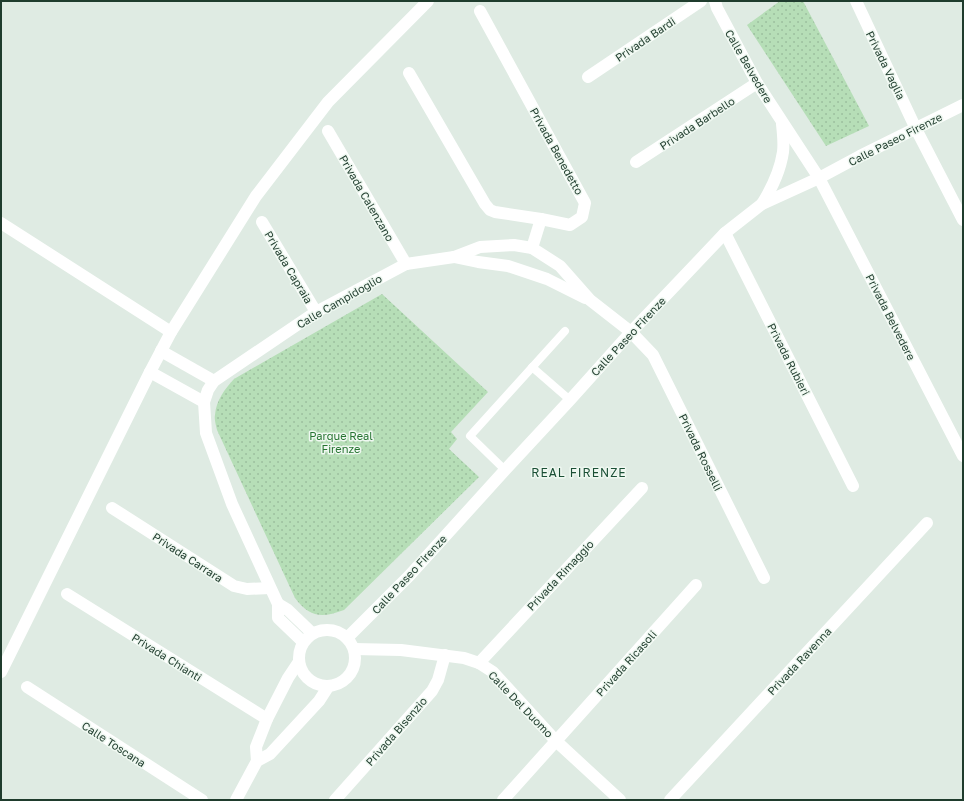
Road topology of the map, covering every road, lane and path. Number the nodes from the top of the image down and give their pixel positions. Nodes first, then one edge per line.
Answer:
1 (428, 1) edge
2 (701, 1) edge
3 (856, 1) edge
4 (713, 3) edge
5 (480, 11) dead end
6 (409, 73) dead end
7 (588, 77) dead end
8 (757, 83) junction
9 (963, 105) edge
10 (782, 123) junction
11 (916, 129) junction
12 (328, 131) dead end
13 (636, 162) dead end
14 (819, 178) junction
15 (762, 204) junction
16 (541, 219) junction
17 (963, 220) edge
18 (262, 222) dead end
19 (1, 223) edge
20 (725, 233) junction
21 (514, 245) junction
22 (532, 248) junction
23 (454, 257) junction
24 (406, 264) junction
25 (508, 266) junction
26 (590, 300) junction
27 (316, 312) junction
28 (565, 331) dead end
29 (171, 332) junction
30 (631, 332) junction
31 (161, 351) junction
32 (532, 367) junction
33 (150, 372) junction
34 (214, 381) junction
35 (570, 400) junction
36 (204, 402) junction
37 (963, 456) edge
38 (505, 470) junction
39 (853, 486) dead end
40 (642, 488) dead end
41 (112, 508) dead end
42 (927, 523) dead end
43 (764, 578) dead end
44 (696, 585) dead end
45 (270, 588) junction
46 (67, 594) dead end
47 (278, 604) junction
48 (312, 633) junction
49 (347, 638) junction
50 (303, 642) junction
51 (354, 649) junction
52 (445, 655) junction
53 (298, 663) junction
54 (479, 663) junction
55 (1, 672) edge
56 (27, 687) dead end
57 (328, 687) junction
58 (267, 720) junction
59 (556, 741) junction
60 (257, 761) junction
61 (202, 800) edge
62 (236, 800) edge
63 (336, 800) edge
64 (503, 800) edge
65 (620, 800) edge
66 (670, 800) edge

1 - 29 street
2 - 7 street, Privada Bardi
3 - 11 street, Privada Vaglia
4 - 8 street, Calle Belvedere
5 - 16 street, Privada Benedetto
6 - 16 street, Privada Benedetto
8 - 10 street, Calle Belvedere
8 - 13 street, Privada Barbello
9 - 11 street, Calle Paseo Firenze
10 - 14 street, Calle Belvedere
10 - 15 street, Calle Belvedere
11 - 14 street, Calle Paseo Firenze
11 - 17 street, Privada Vaglia
12 - 24 street, Privada Calenzano
14 - 15 street, Calle Paseo Firenze
14 - 37 street, Privada Belvedere
15 - 20 street, Calle Paseo Firenze
16 - 22 street
18 - 27 street, Privada Capraia
19 - 29 street
20 - 30 street, Calle Paseo Firenze
20 - 39 street, Privada Rubieri
21 - 22 street, Calle Campidoglio
21 - 23 street, Calle Campidoglio
21 - 25 street
22 - 26 street, Calle Campidoglio
23 - 24 street, Calle Campidoglio
23 - 25 street, Calle Campidoglio
24 - 27 street, Calle Campidoglio
25 - 26 street, Calle Campidoglio
26 - 30 street, Calle Campidoglio
27 - 34 street, Calle Campidoglio
28 - 32 lane
29 - 31 street
30 - 35 street, Calle Paseo Firenze
30 - 43 street, Privada Rosselli
31 - 33 street
31 - 34 street
32 - 35 lane
32 - 38 lane
33 - 36 street
33 - 55 street
34 - 36 street, Calle Campidoglio
35 - 38 street, Calle Paseo Firenze
36 - 45 street, Calle Campidoglio
38 - 49 street, Calle Paseo Firenze
40 - 54 street, Privada Rimaggio
41 - 45 street, Privada Carrara
42 - 66 street, Privada Ravenna
44 - 59 street, Privada Ricasoli
45 - 47 street, Calle Campidoglio
46 - 58 street, Privada Chianti
47 - 48 street, Calle Campidoglio
47 - 50 street, Calle Campidoglio
48 - 49 street
48 - 50 street
49 - 51 street
50 - 53 street
51 - 52 street, Calle Del Duomo
51 - 57 street
52 - 54 street, Calle Del Duomo
52 - 63 street, Privada Bisenzio
53 - 57 street
53 - 58 street
54 - 59 street, Calle Del Duomo
56 - 61 street, Calle Toscana
57 - 60 street
58 - 60 street
59 - 64 street, Privada Ricasoli
59 - 65 street, Calle Del Duomo
60 - 62 street

